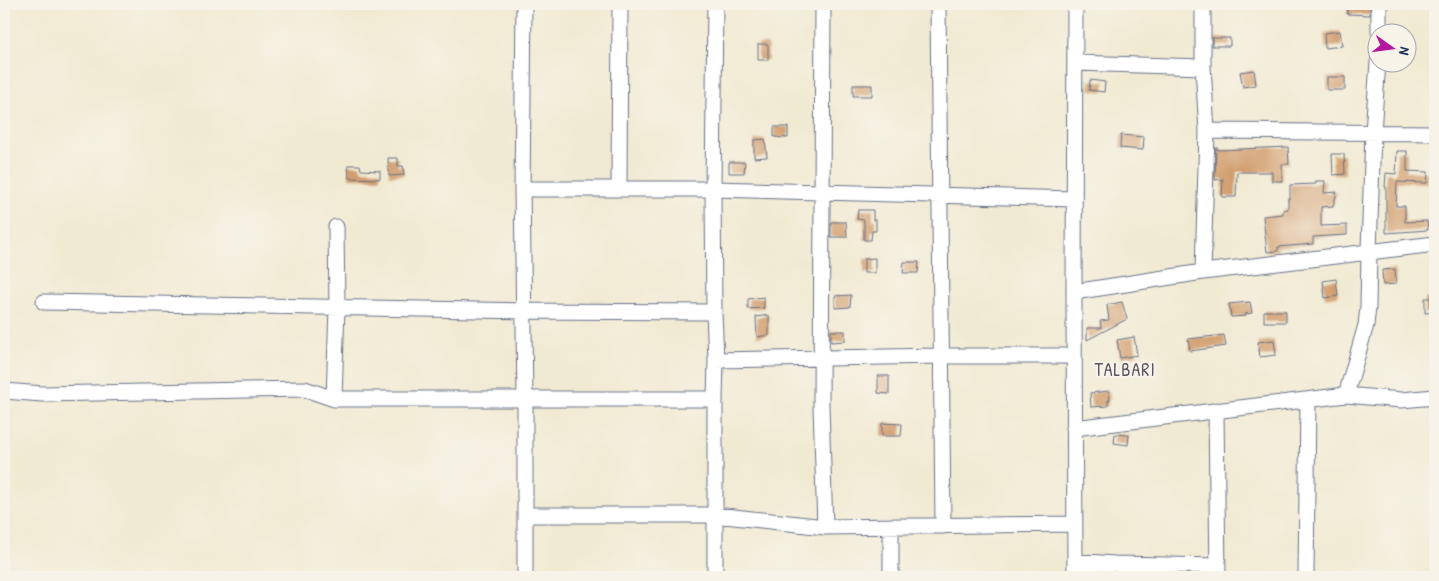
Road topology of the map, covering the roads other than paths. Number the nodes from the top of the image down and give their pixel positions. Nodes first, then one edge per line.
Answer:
1 (524, 4) edge
2 (620, 4) edge
3 (716, 4) edge
4 (823, 4) edge
5 (938, 4) edge
6 (1075, 4) edge
7 (1203, 4) edge
8 (1379, 4) edge
9 (1379, 22) edge
10 (1075, 63) junction
11 (1203, 67) junction
12 (1377, 72) edge
13 (1207, 131) junction
14 (1373, 132) junction
15 (1435, 133) edge
16 (619, 188) junction
17 (522, 189) junction
18 (713, 189) junction
19 (822, 191) junction
20 (940, 195) junction
21 (1074, 199) junction
22 (336, 227) dead end
23 (1435, 244) edge
24 (1368, 251) junction
25 (1203, 272) junction
26 (1074, 292) junction
27 (44, 302) dead end
28 (337, 307) junction
29 (524, 311) junction
30 (714, 312) junction
31 (941, 356) junction
32 (1074, 356) junction
33 (821, 358) junction
34 (716, 360) junction
35 (4, 391) edge
36 (1346, 396) junction
37 (1435, 396) edge
38 (525, 398) junction
39 (715, 398) junction
40 (334, 399) junction
41 (1308, 400) junction
42 (1216, 410) junction
43 (1074, 428) junction
44 (526, 515) junction
45 (716, 515) junction
46 (1075, 524) junction
47 (891, 526) junction
48 (943, 526) junction
49 (824, 527) junction
50 (1075, 561) junction
51 (1218, 572) edge
52 (525, 577) edge
53 (715, 577) edge
54 (891, 577) edge
55 (1075, 577) edge
56 (1306, 577) edge

1 - 17 street
2 - 16 street
3 - 18 street
4 - 19 street
5 - 20 street
6 - 10 street
7 - 11 street
8 - 9 street
10 - 11 street
10 - 21 street
11 - 13 street
12 - 14 street
13 - 14 street
13 - 25 street
14 - 15 street
14 - 24 street
16 - 17 street
16 - 18 street
17 - 29 street
18 - 19 street
18 - 30 street
19 - 20 street
19 - 33 street
20 - 21 street
20 - 31 street
21 - 26 street
22 - 28 street
23 - 24 street
24 - 25 street
24 - 36 street
25 - 26 street
26 - 32 street
27 - 28 street
28 - 29 street
28 - 40 street
29 - 30 street
29 - 38 street
30 - 34 street
31 - 32 street
31 - 33 street
31 - 48 street
32 - 43 street
33 - 34 street
33 - 49 street
34 - 39 street
35 - 40 street
36 - 37 street
36 - 41 street
38 - 39 street
38 - 40 street
38 - 44 street
39 - 45 street
41 - 42 street
41 - 56 street
42 - 43 street
42 - 51 street
43 - 46 street
44 - 45 street
44 - 52 street
45 - 49 street
45 - 53 street
46 - 48 street
46 - 50 street
47 - 48 street
47 - 49 street
47 - 54 street
50 - 51 street
50 - 55 street

